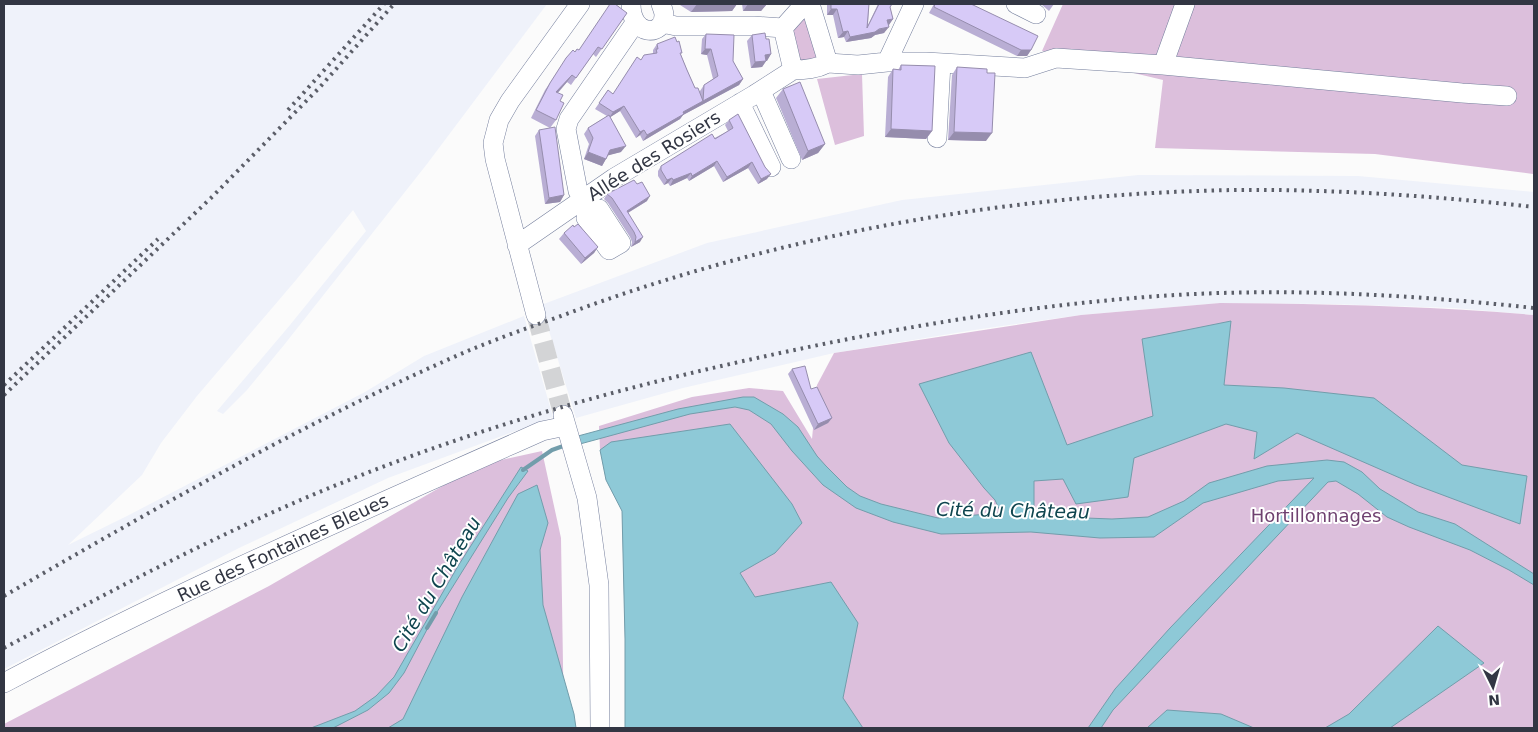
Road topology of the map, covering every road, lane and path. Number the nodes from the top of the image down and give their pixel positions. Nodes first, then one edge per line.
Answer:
1 (580, 4) edge
2 (632, 4) edge
3 (661, 4) edge
4 (809, 4) edge
5 (914, 4) edge
6 (1016, 4) edge
7 (1185, 4) edge
8 (1036, 14) dead end
9 (635, 22) junction
10 (662, 23) junction
11 (783, 28) junction
12 (887, 62) junction
13 (828, 63) junction
14 (941, 63) junction
15 (1163, 65) junction
16 (793, 70) junction
17 (761, 90) junction
18 (1507, 96) dead end
19 (740, 103) junction
20 (936, 138) dead end
21 (791, 159) dead end
22 (771, 167) dead end
23 (587, 204) junction
24 (517, 245) junction
25 (536, 315) tunnel mouth
26 (4, 683) edge
27 (600, 728) edge

1 - 24 street
2 - 9 street
3 - 10 street
4 - 11 street
4 - 13 street
5 - 12 street
6 - 8 street
7 - 15 street
9 - 10 street
9 - 23 street
10 - 11 street
11 - 16 street
12 - 13 street
12 - 14 street
13 - 16 street
14 - 15 street
14 - 20 street
15 - 18 street
16 - 17 street, Allée des Rosiers
17 - 19 street, Allée des Rosiers
17 - 21 street
19 - 22 street
19 - 23 street, Allée des Rosiers
23 - 24 street, Allée des Rosiers
24 - 25 street
26 - 27 street, Rue des Fontaines Bleues

